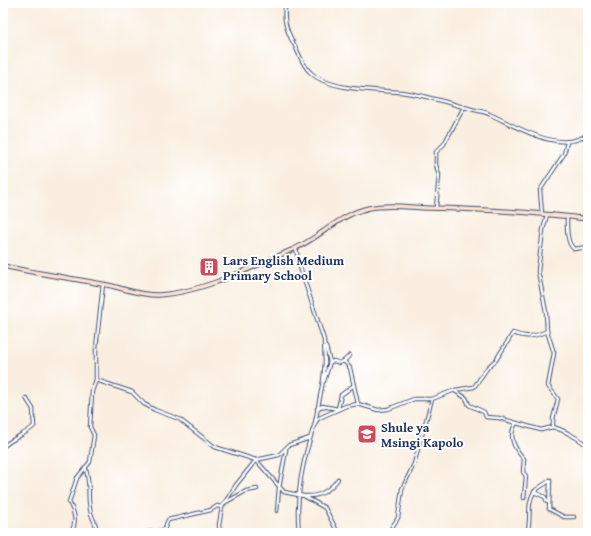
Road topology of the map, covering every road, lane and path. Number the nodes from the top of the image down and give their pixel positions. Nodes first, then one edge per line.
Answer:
1 (286, 3) edge
2 (464, 107) junction
3 (588, 134) edge
4 (567, 142) junction
5 (436, 208) junction
6 (542, 214) junction
7 (547, 215) junction
8 (567, 216) junction
9 (588, 219) edge
10 (588, 247) edge
11 (296, 248) junction
12 (3, 266) edge
13 (103, 284) junction
14 (547, 331) junction
15 (324, 340) junction
16 (350, 355) dead end
17 (344, 361) junction
18 (330, 362) junction
19 (96, 380) junction
20 (323, 381) junction
21 (354, 384) junction
22 (455, 390) junction
23 (26, 398) dead end
24 (432, 399) junction
25 (319, 401) junction
26 (358, 404) junction
27 (325, 406) junction
28 (317, 409) junction
29 (338, 409) junction
30 (315, 423) junction
31 (516, 423) junction
32 (553, 428) junction
33 (310, 438) junction
34 (3, 447) edge
35 (588, 447) edge
36 (286, 449) junction
37 (256, 460) junction
38 (85, 467) junction
39 (338, 479) dead end
40 (279, 488) junction
41 (257, 489) dead end
42 (534, 492) junction
43 (298, 494) junction
44 (304, 496) junction
45 (524, 498) dead end
46 (226, 502) junction
47 (548, 504) junction
48 (222, 507) junction
49 (277, 511) dead end
50 (574, 518) dead end
51 (71, 533) edge
52 (98, 533) edge
53 (136, 533) edge
54 (220, 533) edge
55 (298, 533) edge
56 (338, 533) edge
57 (388, 533) edge
58 (527, 533) edge

1 - 2 street
2 - 4 street
2 - 5 street
3 - 4 street
4 - 6 street
5 - 6 main road
5 - 11 main road
6 - 7 main road
7 - 8 main road
7 - 14 street
8 - 9 main road
8 - 10 street
11 - 13 main road
11 - 15 street
12 - 13 main road
13 - 19 street
14 - 22 street
14 - 32 street
15 - 18 street
15 - 20 street
16 - 17 street
17 - 18 street
17 - 21 street
18 - 20 street
19 - 37 street
19 - 38 street
20 - 25 street
21 - 26 street
21 - 29 street
22 - 24 street
22 - 31 street
23 - 34 street
24 - 26 street
24 - 57 street
25 - 27 street
25 - 28 street
26 - 29 street
27 - 28 street
27 - 29 street
28 - 30 street
29 - 30 street
30 - 33 street
31 - 32 street
31 - 45 street
32 - 35 street
33 - 36 street
33 - 43 street
36 - 37 street
36 - 40 street
37 - 40 street
37 - 46 street
38 - 51 street
38 - 52 street
39 - 44 street
40 - 43 street
40 - 49 street
41 - 46 street
42 - 47 street
42 - 47 street
42 - 58 street
43 - 44 street
43 - 55 street
44 - 56 street
46 - 48 street
47 - 50 street
48 - 53 street
48 - 54 street

